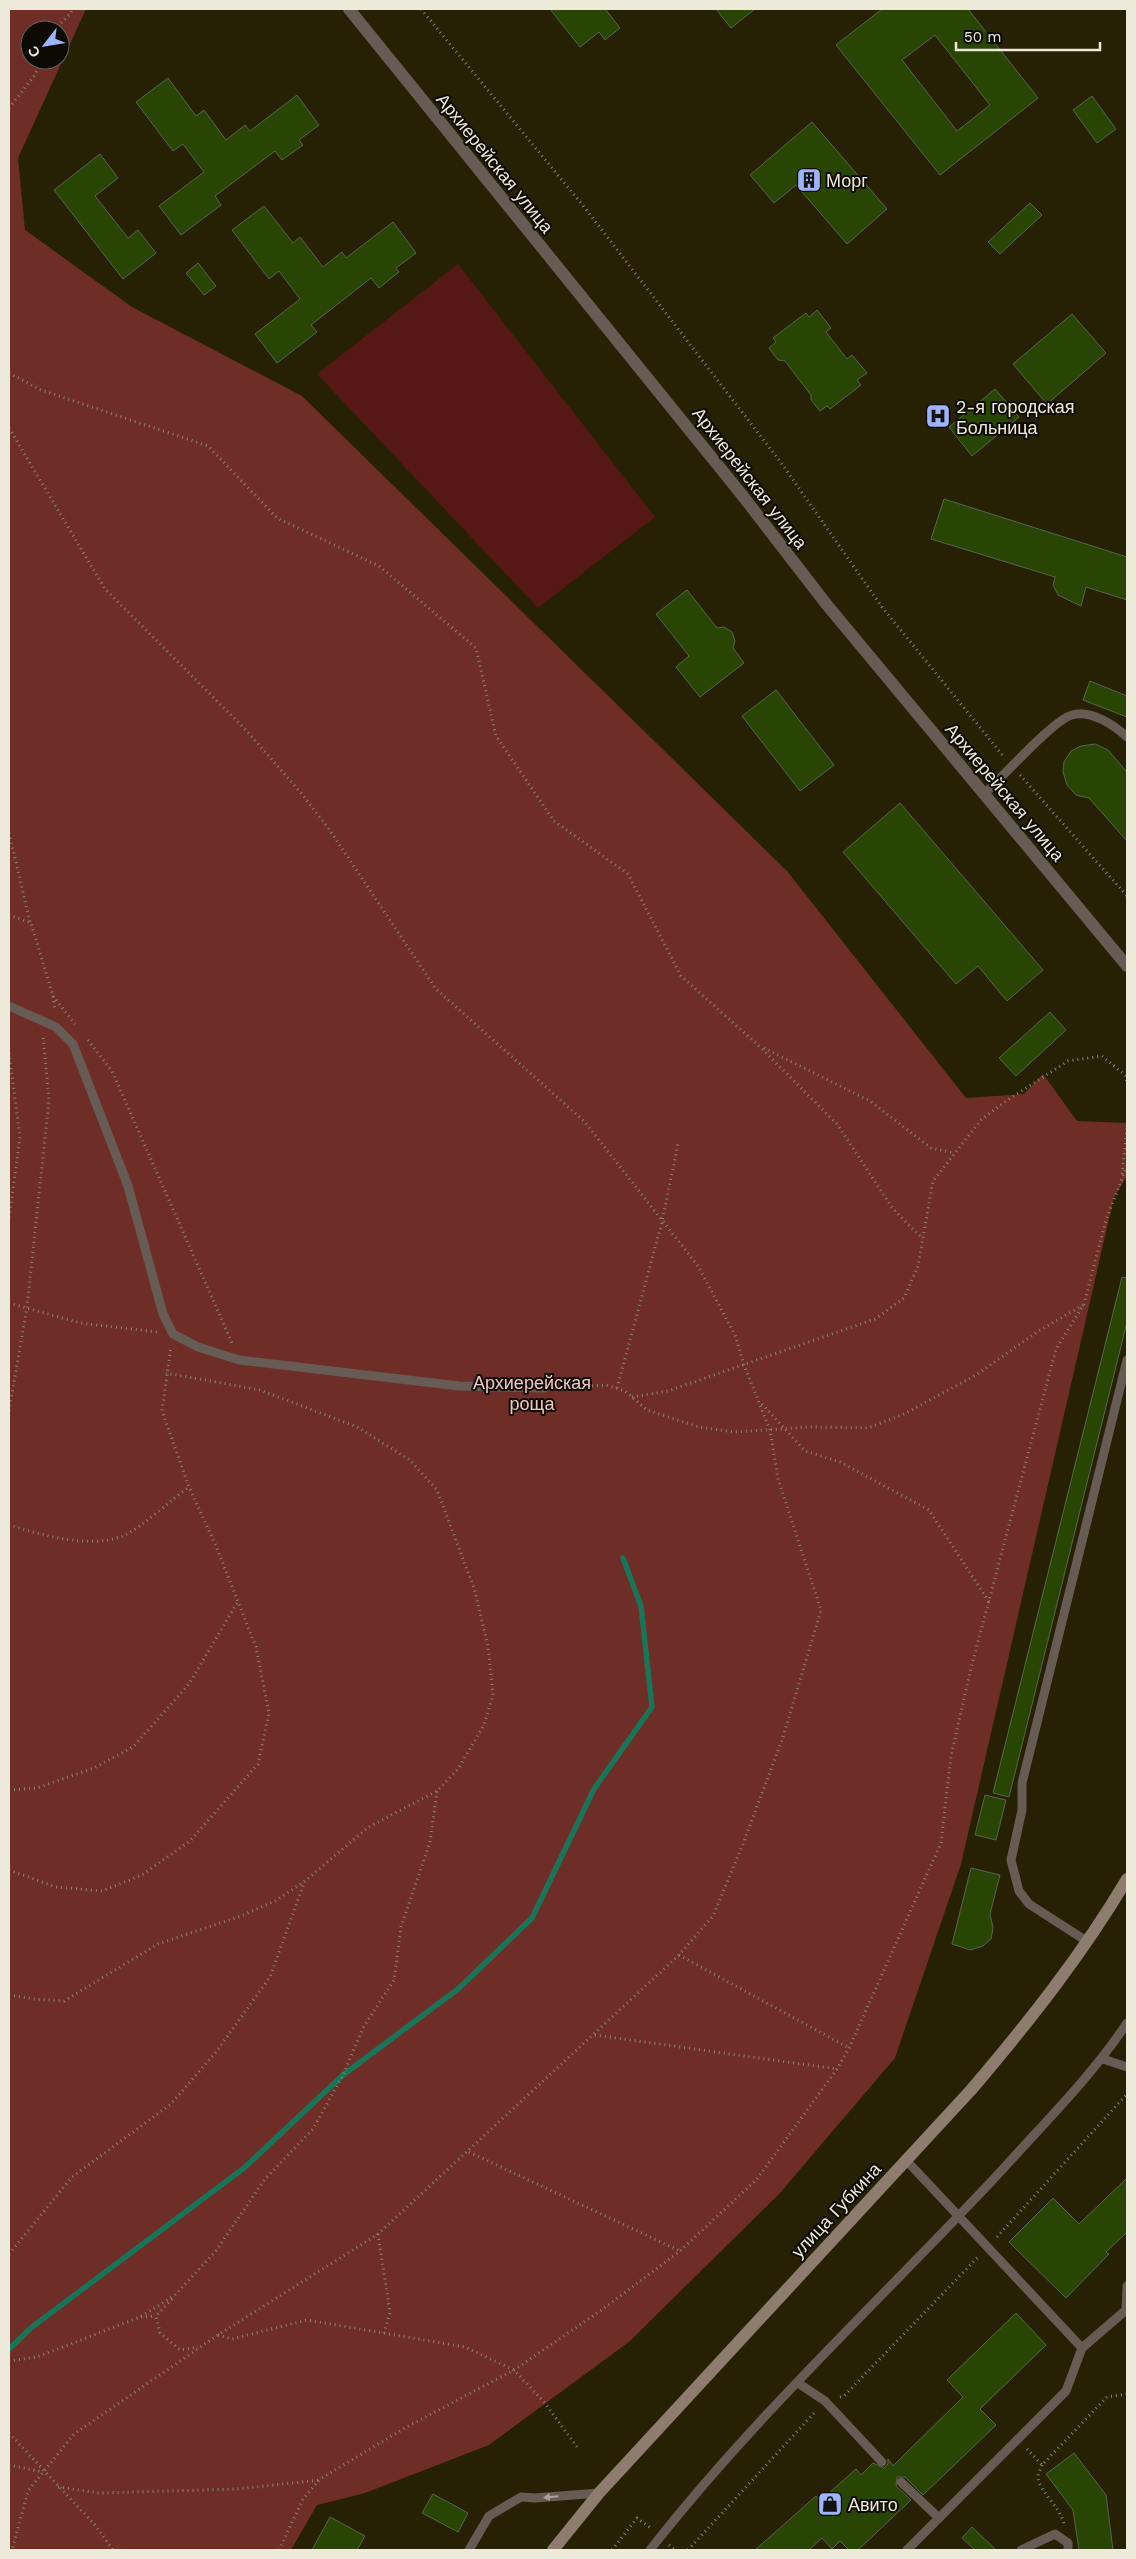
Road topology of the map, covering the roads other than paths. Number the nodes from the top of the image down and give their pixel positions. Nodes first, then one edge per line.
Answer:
1 (350, 9) edge
2 (1127, 737) edge
3 (984, 794) junction
4 (1127, 966) edge
5 (9, 1006) edge
6 (1127, 1360) edge
7 (545, 1388) road end
8 (1127, 1879) edge
9 (1088, 1942) junction
10 (1127, 2024) edge
11 (1103, 2059) junction
12 (1127, 2067) edge
13 (906, 2160) junction
14 (960, 2215) junction
15 (1127, 2286) edge
16 (1082, 2348) junction
17 (798, 2382) junction
18 (882, 2462) dead end
19 (901, 2482) dead end
20 (600, 2493) junction
21 (939, 2518) junction
22 (1068, 2547) edge
23 (469, 2550) edge
24 (553, 2550) edge
25 (650, 2550) edge
26 (907, 2550) edge
27 (1021, 2550) edge

1 - 3 street, Архиерейская улица
2 - 3 lane
3 - 4 street, Архиерейская улица
5 - 7 lane
6 - 9 lane
8 - 9 main road, улица Губкина
9 - 13 main road, улица Губкина
10 - 11 lane
11 - 12 lane
11 - 14 lane
13 - 14 lane
13 - 20 main road, улица Губкина
14 - 16 lane
14 - 17 lane
15 - 16 lane
16 - 21 lane
17 - 18 lane
17 - 25 lane
19 - 21 lane
20 -> 23 lane
20 - 24 main road, улица Губкина
21 - 26 lane
22 - 27 lane

